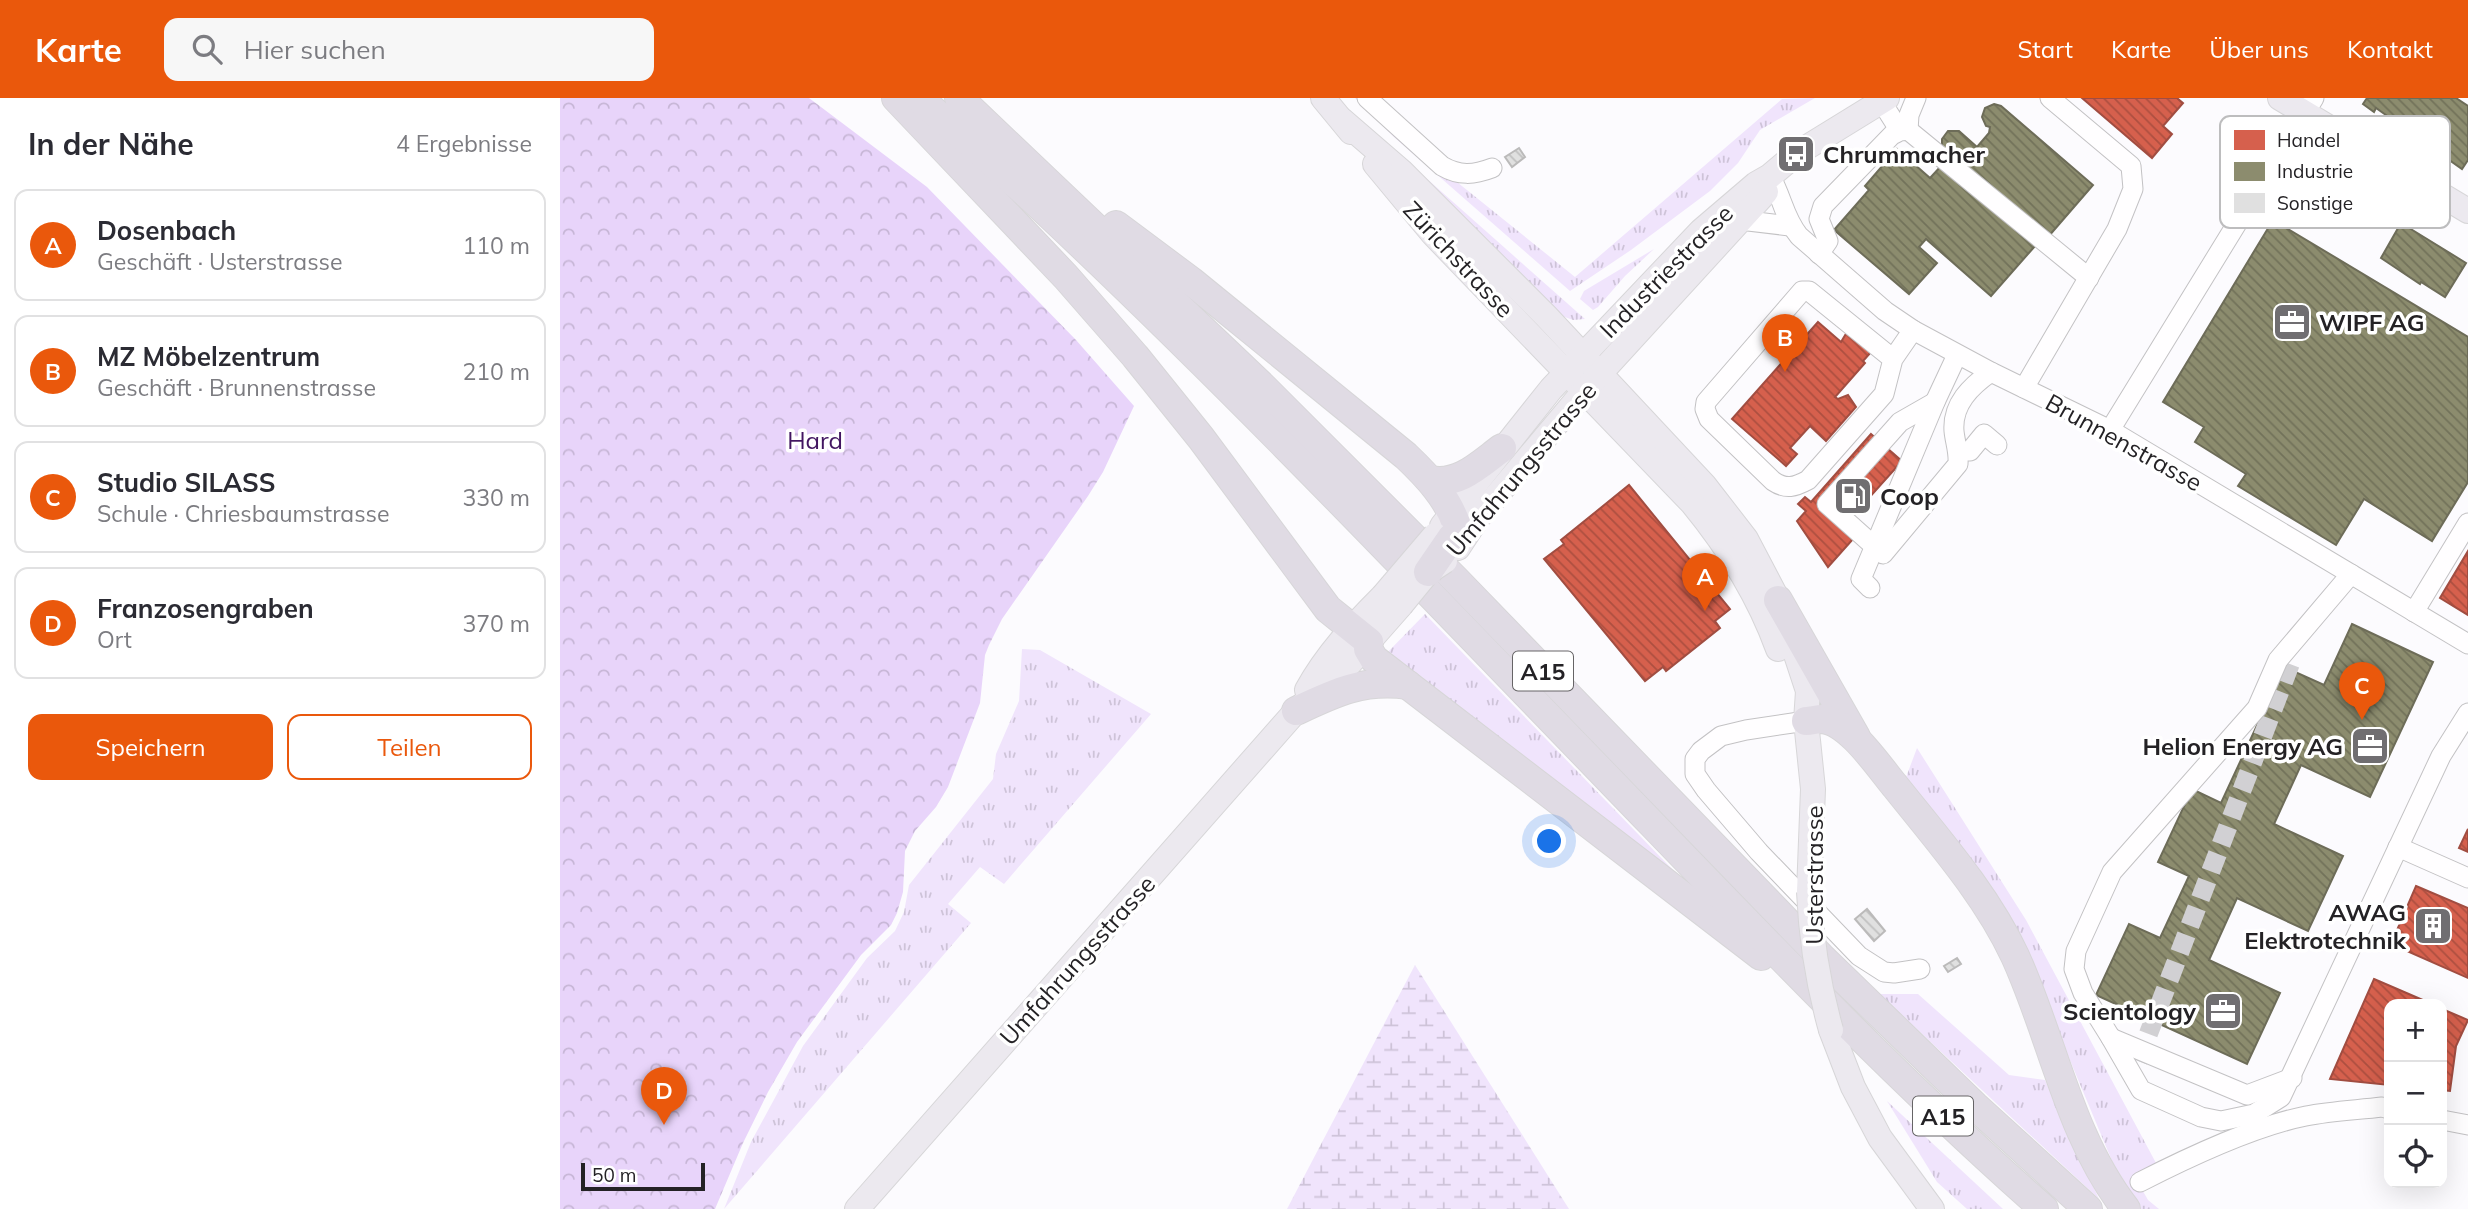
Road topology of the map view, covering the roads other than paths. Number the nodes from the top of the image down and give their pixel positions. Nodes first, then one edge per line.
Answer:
1 (896, 98) edge
2 (919, 98) edge
3 (959, 98) edge
4 (1323, 98) edge
5 (1367, 98) edge
6 (1916, 98) edge
7 (2050, 98) edge
8 (2280, 98) edge
9 (1884, 99) edge
10 (2309, 105) edge
11 (2326, 116) edge
12 (1904, 130) junction
13 (996, 135) junction
14 (1492, 167) dead end
15 (1770, 176) junction
16 (2450, 199) edge
17 (2468, 211) edge
18 (1740, 220) junction
19 (1790, 226) junction
20 (2234, 228) edge
21 (1819, 254) junction
22 (2089, 278) junction
23 (1913, 330) junction
24 (1958, 355) junction
25 (1893, 359) junction
26 (1575, 364) junction
27 (1991, 372) junction
28 (1592, 382) junction
29 (2024, 388) junction
30 (1935, 402) junction
31 (1900, 422) junction
32 (1924, 430) junction
33 (2110, 430) junction
34 (1997, 445) dead end
35 (1957, 446) junction
36 (1502, 449) junction
37 (1430, 480) junction
38 (2468, 523) edge
39 (1449, 533) junction
40 (1874, 547) junction
41 (1428, 572) joint
42 (2356, 577) junction
43 (1870, 588) dead end
44 (1392, 600) junction
45 (1778, 600) junction
46 (2414, 612) junction
47 (1360, 635) junction
48 (2468, 644) edge
49 (2293, 657) tunnel mouth
50 (1408, 685) junction
51 (1296, 711) junction
52 (2468, 713) edge
53 (1806, 721) junction
54 (1860, 743) junction
55 (2398, 847) junction
56 (2468, 878) edge
57 (1920, 969) dead end
58 (1852, 1028) junction
59 (2111, 1038) junction
60 (2138, 1061) dead end
61 (2292, 1078) junction
62 (2384, 1108) edge
63 (2232, 1120) junction
64 (2447, 1121) edge
65 (2468, 1125) edge
66 (2140, 1182) dead end
67 (858, 1209) edge
68 (1932, 1209) edge
69 (2045, 1209) edge
70 (2088, 1209) edge
71 (2126, 1209) edge

1 - 47 highway
2 - 58 highway, A15
3 - 13 highway, A15
4 - 26 main road, Zürichstrasse
5 - 14 street
6 - 12 street
7 - 22 street
8 - 10 main road
9 - 12 street
9 - 15 main road, Industriestrasse
10 - 11 main road
12 - 21 street
12 - 22 street
13 - 37 highway
13 - 70 highway, A15
15 - 18 main road, Industriestrasse
15 - 19 street, Brunnenstrasse
15 - 26 main road, Industriestrasse
16 - 17 main road
18 - 19 street
18 - 28 main road, Industriestrasse
19 - 21 street, Brunnenstrasse
20 - 33 street
21 - 23 street, Brunnenstrasse
22 - 29 street
23 - 24 street, Brunnenstrasse
23 - 25 street
24 - 27 street, Brunnenstrasse
24 - 30 street
25 - 25 street
26 - 28 main road, Zürichstrasse
26 - 36 main road, Umfahrungsstrasse
27 - 29 street, Brunnenstrasse
27 - 35 street
28 - 39 main road, Umfahrungsstrasse
28 - 45 main road, Usterstrasse
28 - 53 main road, Usterstrasse
29 - 33 street, Brunnenstrasse
30 - 31 street
30 - 32 street
31 - 32 street
31 - 40 street
32 - 35 street
32 - 40 street
33 - 42 street, Brunnenstrasse
34 - 35 street
35 - 40 street
36 - 37 highway
36 - 39 main road, Umfahrungsstrasse
37 - 39 highway
38 - 46 street
39 - 41 highway, bridge
39 - 44 main road, Umfahrungsstrasse, bridge
40 - 43 street
41 - 44 main road, Umfahrungsstrasse, bridge
42 - 46 street, Brunnenstrasse
42 - 49 street
42 - 59 street
44 - 47 main road, Umfahrungsstrasse
45 - 53 main road, Usterstrasse
45 - 54 highway
46 - 48 street, Brunnenstrasse
47 - 50 highway
47 - 51 main road, Umfahrungsstrasse
50 - 51 highway
50 - 58 highway
51 - 67 main road, Umfahrungsstrasse
52 - 55 street
53 - 54 highway
53 - 57 street
53 - 68 main road, Usterstrasse, bridge
54 - 71 highway
55 - 56 street
55 - 61 street
58 - 69 highway, A15
59 - 61 street
59 - 63 street
60 - 63 street
61 - 63 street
62 - 66 street
64 - 65 street

